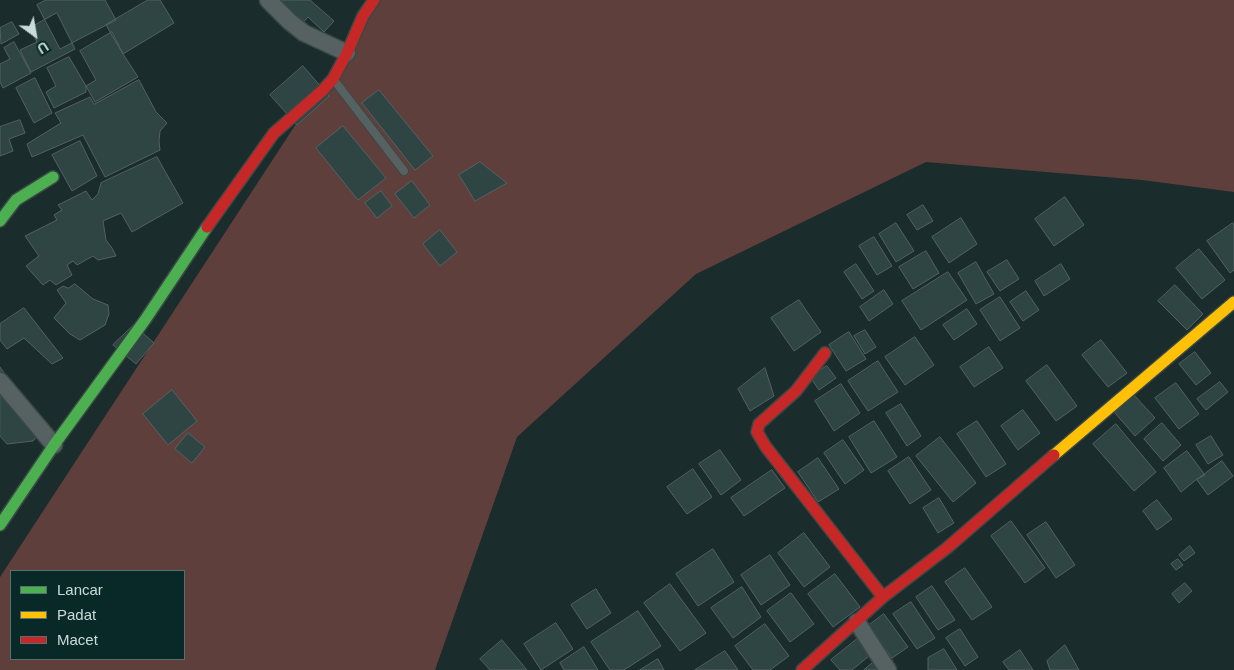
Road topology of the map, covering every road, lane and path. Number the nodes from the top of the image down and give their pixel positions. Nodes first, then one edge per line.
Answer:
1 (268, 0) edge
2 (374, 0) edge
3 (347, 53) junction
4 (332, 79) junction
5 (404, 171) dead end
6 (53, 177) dead end
7 (0, 221) edge
8 (1234, 302) edge
9 (825, 353) dead end
10 (0, 381) edge
11 (54, 445) junction
12 (0, 525) edge
13 (883, 598) junction
14 (857, 622) junction
15 (802, 670) edge
16 (888, 670) edge

1 - 3 street
2 - 3 street
3 - 4 street
4 - 5 lane
4 - 11 street
6 - 7 street
8 - 13 street
9 - 13 street
10 - 11 street
11 - 12 street
13 - 14 street
14 - 15 street
14 - 16 street

